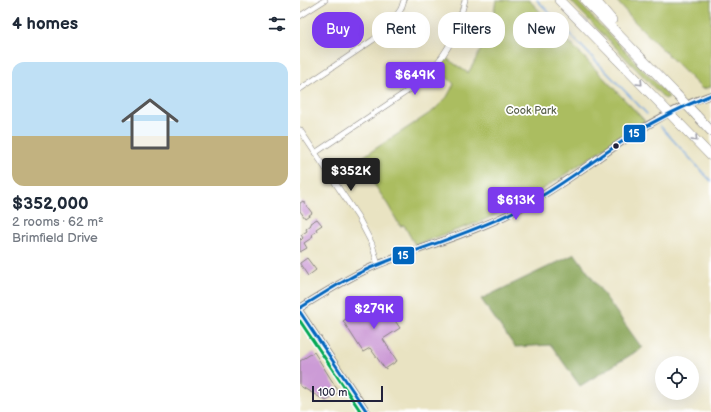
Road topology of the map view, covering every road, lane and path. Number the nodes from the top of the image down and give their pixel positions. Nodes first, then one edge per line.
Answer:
1 (325, 0) edge
2 (404, 0) edge
3 (466, 0) edge
4 (559, 0) edge
5 (585, 0) edge
6 (595, 0) edge
7 (300, 16) edge
8 (659, 76) junction
9 (300, 89) edge
10 (711, 95) edge
11 (300, 130) edge
12 (711, 131) edge
13 (315, 153) junction
14 (711, 156) edge
15 (378, 265) junction
16 (300, 308) edge
17 (300, 312) edge
18 (367, 412) edge

1 - 7 street
2 - 9 street
3 - 13 street
4 -> 14 highway, bridge
5 - 8 highway
6 - 8 highway
8 - 12 highway, bridge
10 - 15 street
11 - 13 street
13 - 15 street
15 - 16 street
17 - 18 street

